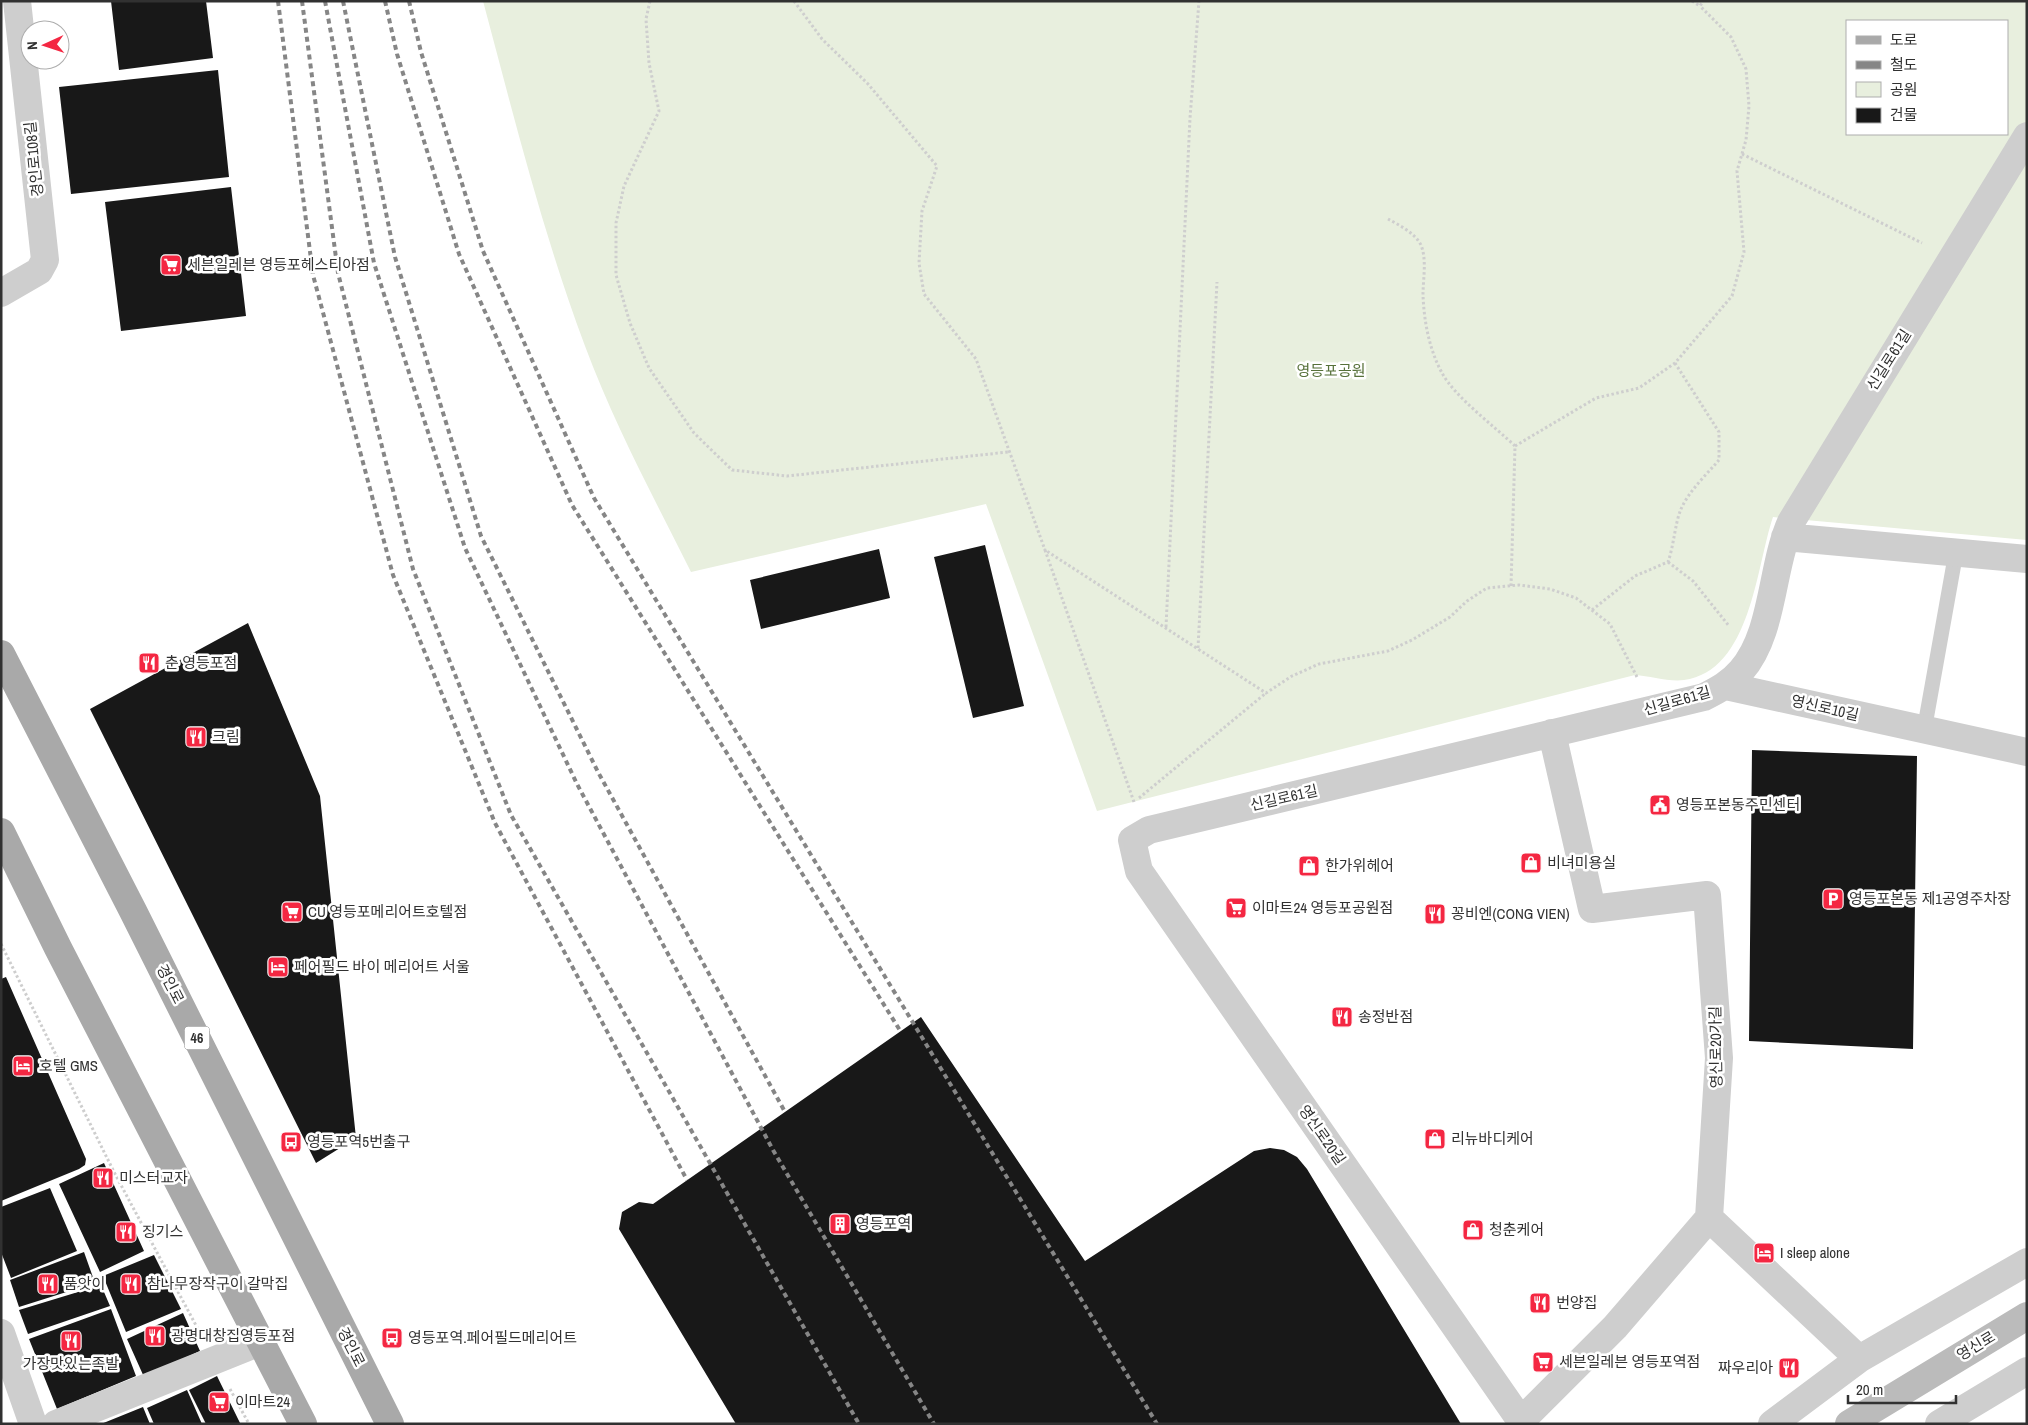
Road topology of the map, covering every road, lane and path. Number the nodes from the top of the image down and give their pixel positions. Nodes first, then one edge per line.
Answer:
1 (17, 1) edge
2 (650, 1) edge
3 (794, 1) edge
4 (1199, 1) edge
5 (1692, 1) edge
6 (1703, 1) edge
7 (1700, 6) junction
8 (2027, 136) edge
9 (1742, 154) junction
10 (1388, 219) dead end
11 (1952, 258) junction
12 (1217, 282) dead end
13 (1, 293) edge
14 (1675, 362) junction
15 (1515, 446) junction
16 (1008, 452) junction
17 (1785, 537) junction
18 (1045, 550) junction
19 (1956, 552) junction
20 (2027, 559) edge
21 (1668, 562) junction
22 (1511, 586) junction
23 (1592, 610) junction
24 (1166, 628) junction
25 (1732, 630) dead end
26 (1198, 648) junction
27 (1, 654) edge
28 (1635, 674) dead end
29 (1726, 686) junction
30 (1266, 693) junction
31 (1924, 731) junction
32 (1552, 733) junction
33 (2027, 752) edge
34 (1, 832) edge
35 (1132, 840) joint
36 (7, 861) edge
37 (1, 944) edge
38 (1709, 1218) junction
39 (2027, 1262) edge
40 (2027, 1316) edge
41 (1, 1333) edge
42 (260, 1342) junction
43 (1859, 1358) junction
44 (215, 1362) junction
45 (2027, 1371) edge
46 (1953, 1420) edge
47 (1522, 1422) edge
48 (33, 1424) edge
49 (56, 1424) edge
50 (249, 1424) edge
51 (303, 1424) edge
52 (390, 1424) edge
53 (1772, 1424) edge
54 (1849, 1424) edge

1 - 13 street, 경인로108길
2 - 16 path
3 - 16 path
4 - 24 path
5 - 7 path
6 - 7 path
7 - 9 path
8 - 11 street, 신길로61길
9 - 11 path
9 - 14 path
10 - 15 path
11 - 17 street, 신길로61길
12 - 26 path
14 - 15 path
14 - 21 path
15 - 22 path
16 - 18 path
17 - 19 street
17 - 29 street, 신길로61길
18 - 24 path
18 - 30 path
19 - 20 street
19 - 31 lane
21 - 23 path
21 - 25 path
22 - 23 path
22 - 30 path
23 - 28 path
24 - 26 path
26 - 30 path
27 - 52 main road, 경인로 / 46
29 - 31 street, 영신로10길
29 - 32 street, 신길로61길
31 - 33 street, 영신로10길
32 - 35 street, 신길로61길
32 - 38 street, 영신로20가길
34 - 36 main road
35 - 47 street, 영신로20길
36 - 42 main road
37 - 44 path
38 - 43 street
38 - 47 street
39 - 43 street
40 - 54 main road, 영신로
41 - 48 street
42 - 44 street
42 - 51 main road
43 - 53 street
44 - 49 street
44 - 50 path
45 - 46 street

